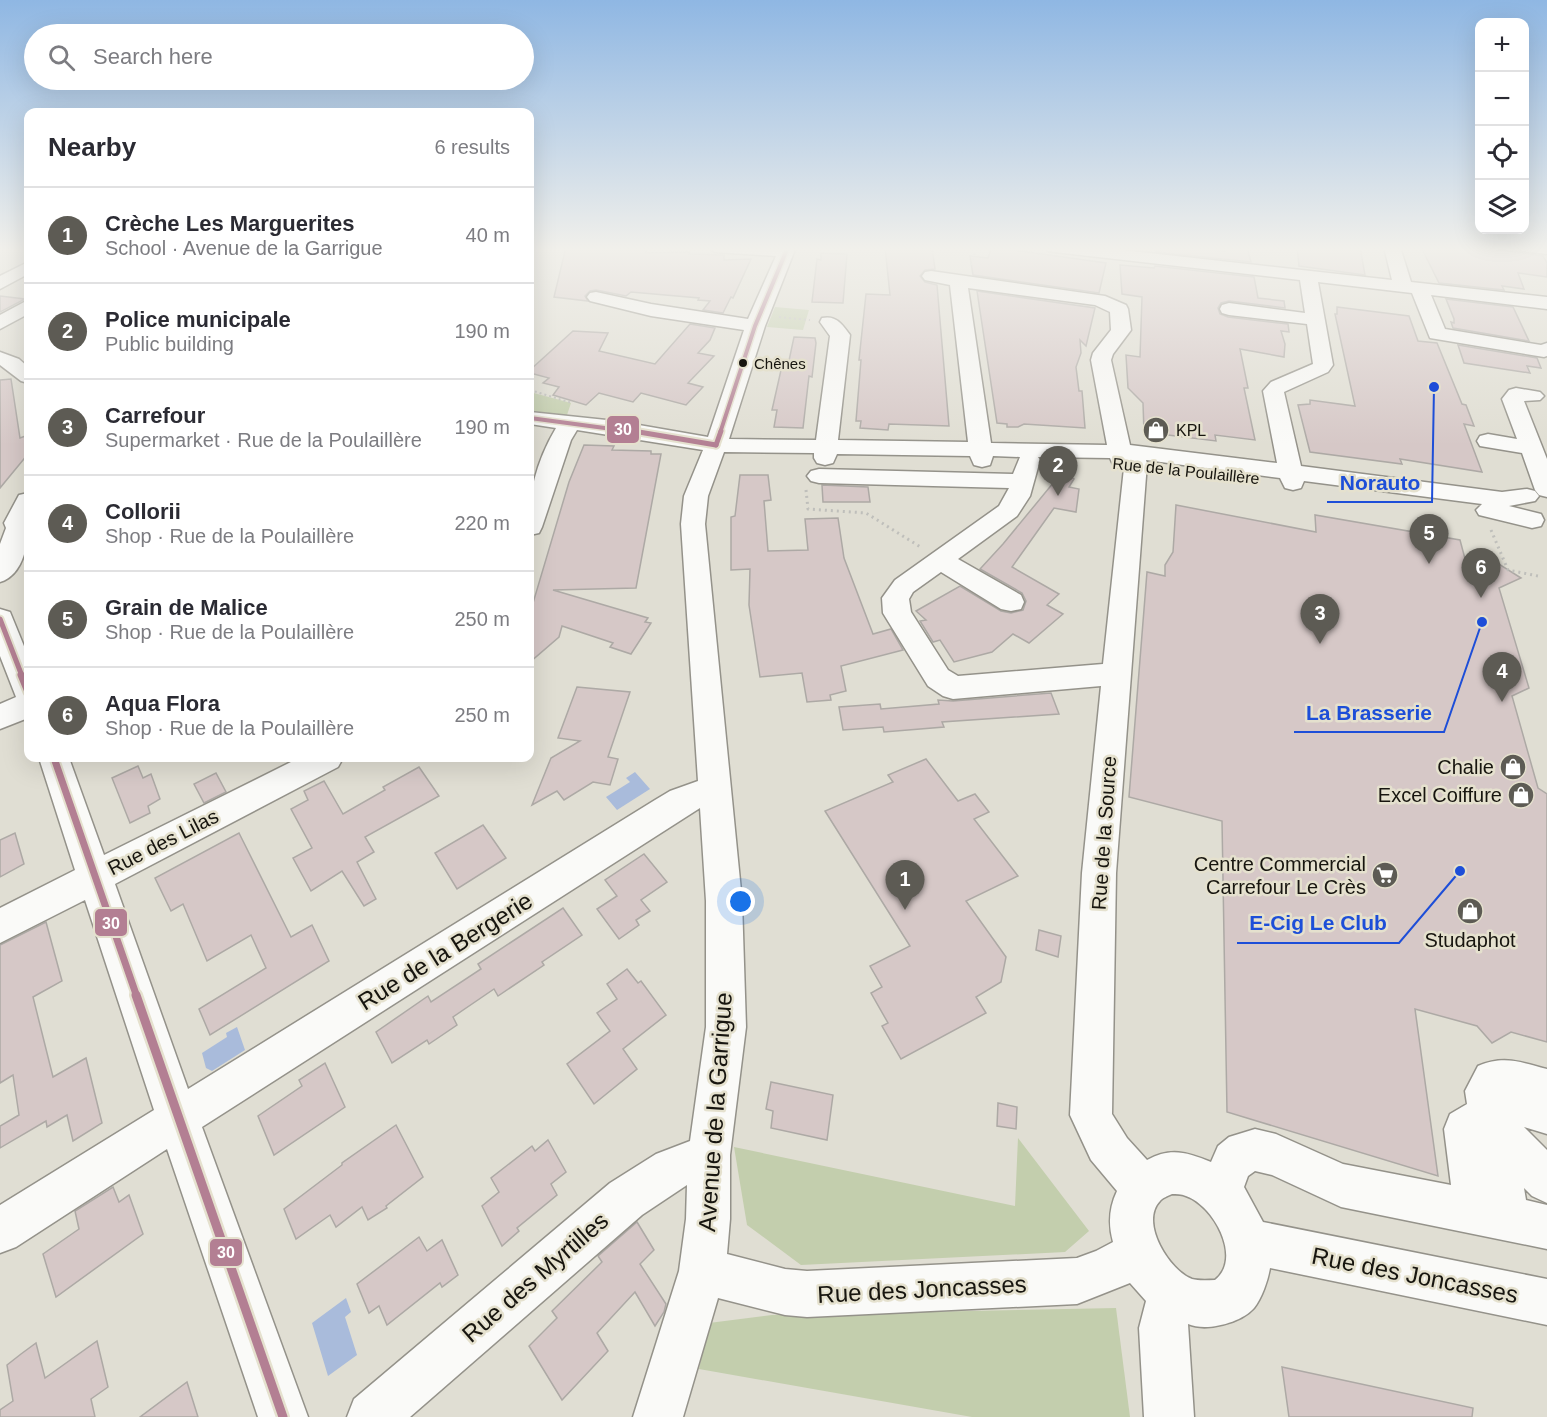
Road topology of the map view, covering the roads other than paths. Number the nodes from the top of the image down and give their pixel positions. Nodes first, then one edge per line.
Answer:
1 (16, 313) edge
2 (684, 313) edge
3 (761, 313) edge
4 (962, 313) edge
5 (1119, 313) edge
6 (1261, 313) edge
7 (1315, 313) edge
8 (1426, 313) edge
9 (758, 320) junction
10 (1316, 320) junction
11 (829, 322) road end
12 (0, 323) edge
13 (1547, 349) edge
14 (0, 358) edge
15 (24, 374) edge
16 (1542, 400) edge
17 (574, 414) junction
18 (534, 418) edge
19 (1523, 425) junction
20 (716, 445) junction
21 (1532, 448) junction
22 (981, 455) junction
23 (1126, 458) junction
24 (818, 460) junction
25 (1026, 471) junction
26 (1291, 477) junction
27 (1540, 493) edge
28 (24, 499) edge
29 (534, 515) edge
30 (1539, 524) edge
31 (6, 526) edge
32 (940, 560) junction
33 (24, 570) edge
34 (0, 573) edge
35 (0, 584) edge
36 (1011, 602) dead end
37 (0, 620) edge
38 (1117, 674) junction
39 (24, 682) edge
40 (24, 707) edge
41 (0, 717) edge
42 (55, 762) edge
43 (319, 762) edge
44 (715, 789) junction
45 (95, 877) junction
46 (0, 926) edge
47 (1547, 1089) edge
48 (1547, 1113) edge
49 (178, 1120) junction
50 (1489, 1120) junction
51 (709, 1155) junction
52 (1547, 1181) edge
53 (1142, 1186) junction
54 (1219, 1192) junction
55 (1547, 1200) edge
56 (1510, 1219) edge
57 (0, 1232) edge
58 (1247, 1241) junction
59 (1138, 1253) junction
60 (702, 1271) junction
61 (1171, 1292) junction
62 (1547, 1302) edge
63 (283, 1417) edge
64 (372, 1417) edge
65 (658, 1417) edge
66 (1168, 1417) edge

1 - 12 street
2 - 9 street
3 - 9 street, Avenue de la Garrigue
4 - 22 street
5 - 23 street, Rue de la Source
6 - 10 street
7 - 10 street
8 - 13 street
9 - 20 street, Avenue de la Garrigue
10 - 26 street
11 - 24 street
14 - 15 street
16 - 19 street
17 - 18 street, Rue de la Poulaillère
17 - 20 street, Rue de la Poulaillère
17 - 29 street
19 - 21 street
19 - 21 street
20 - 24 street, Rue de la Poulaillère
20 - 44 street, Avenue de la Garrigue
21 - 27 street
22 - 23 street, Rue de la Poulaillère
22 - 24 street, Rue de la Poulaillère
22 - 25 street, Rue de la Poulaillère
23 - 25 street, Rue de la Poulaillère
23 - 26 street, Rue de la Poulaillère
23 - 38 street, Rue de la Source
24 - 25 street
25 - 32 street
26 - 27 street, Rue de la Poulaillère
26 - 30 street, Rue de la Poulaillère
27 - 30 street, Rue de la Poulaillère
28 - 31 street
31 - 34 street
32 - 36 street
32 - 38 street
33 - 35 street
37 - 39 street
38 - 53 street, Rue de la Source
40 - 41 street
42 - 45 street
43 - 45 street, Rue des Lilas
44 - 49 street, Rue de la Bergerie
44 - 51 street, Avenue de la Garrigue
45 - 46 street, Rue des Lilas
45 - 49 street
47 - 50 street
48 - 50 street
49 - 57 street, Rue de la Bergerie
49 - 63 street
50 - 52 street
50 - 55 street
50 - 56 street
51 - 60 street, Avenue de la Garrigue
51 - 64 street, Rue des Myrtilles
53 - 54 street
53 - 59 street
54 - 56 street
54 - 58 street
58 - 61 street
58 - 62 street, Rue des Joncasses
59 - 60 street, Rue des Joncasses
59 - 61 street
60 - 65 street, Avenue de la Garrigue
61 - 66 street

